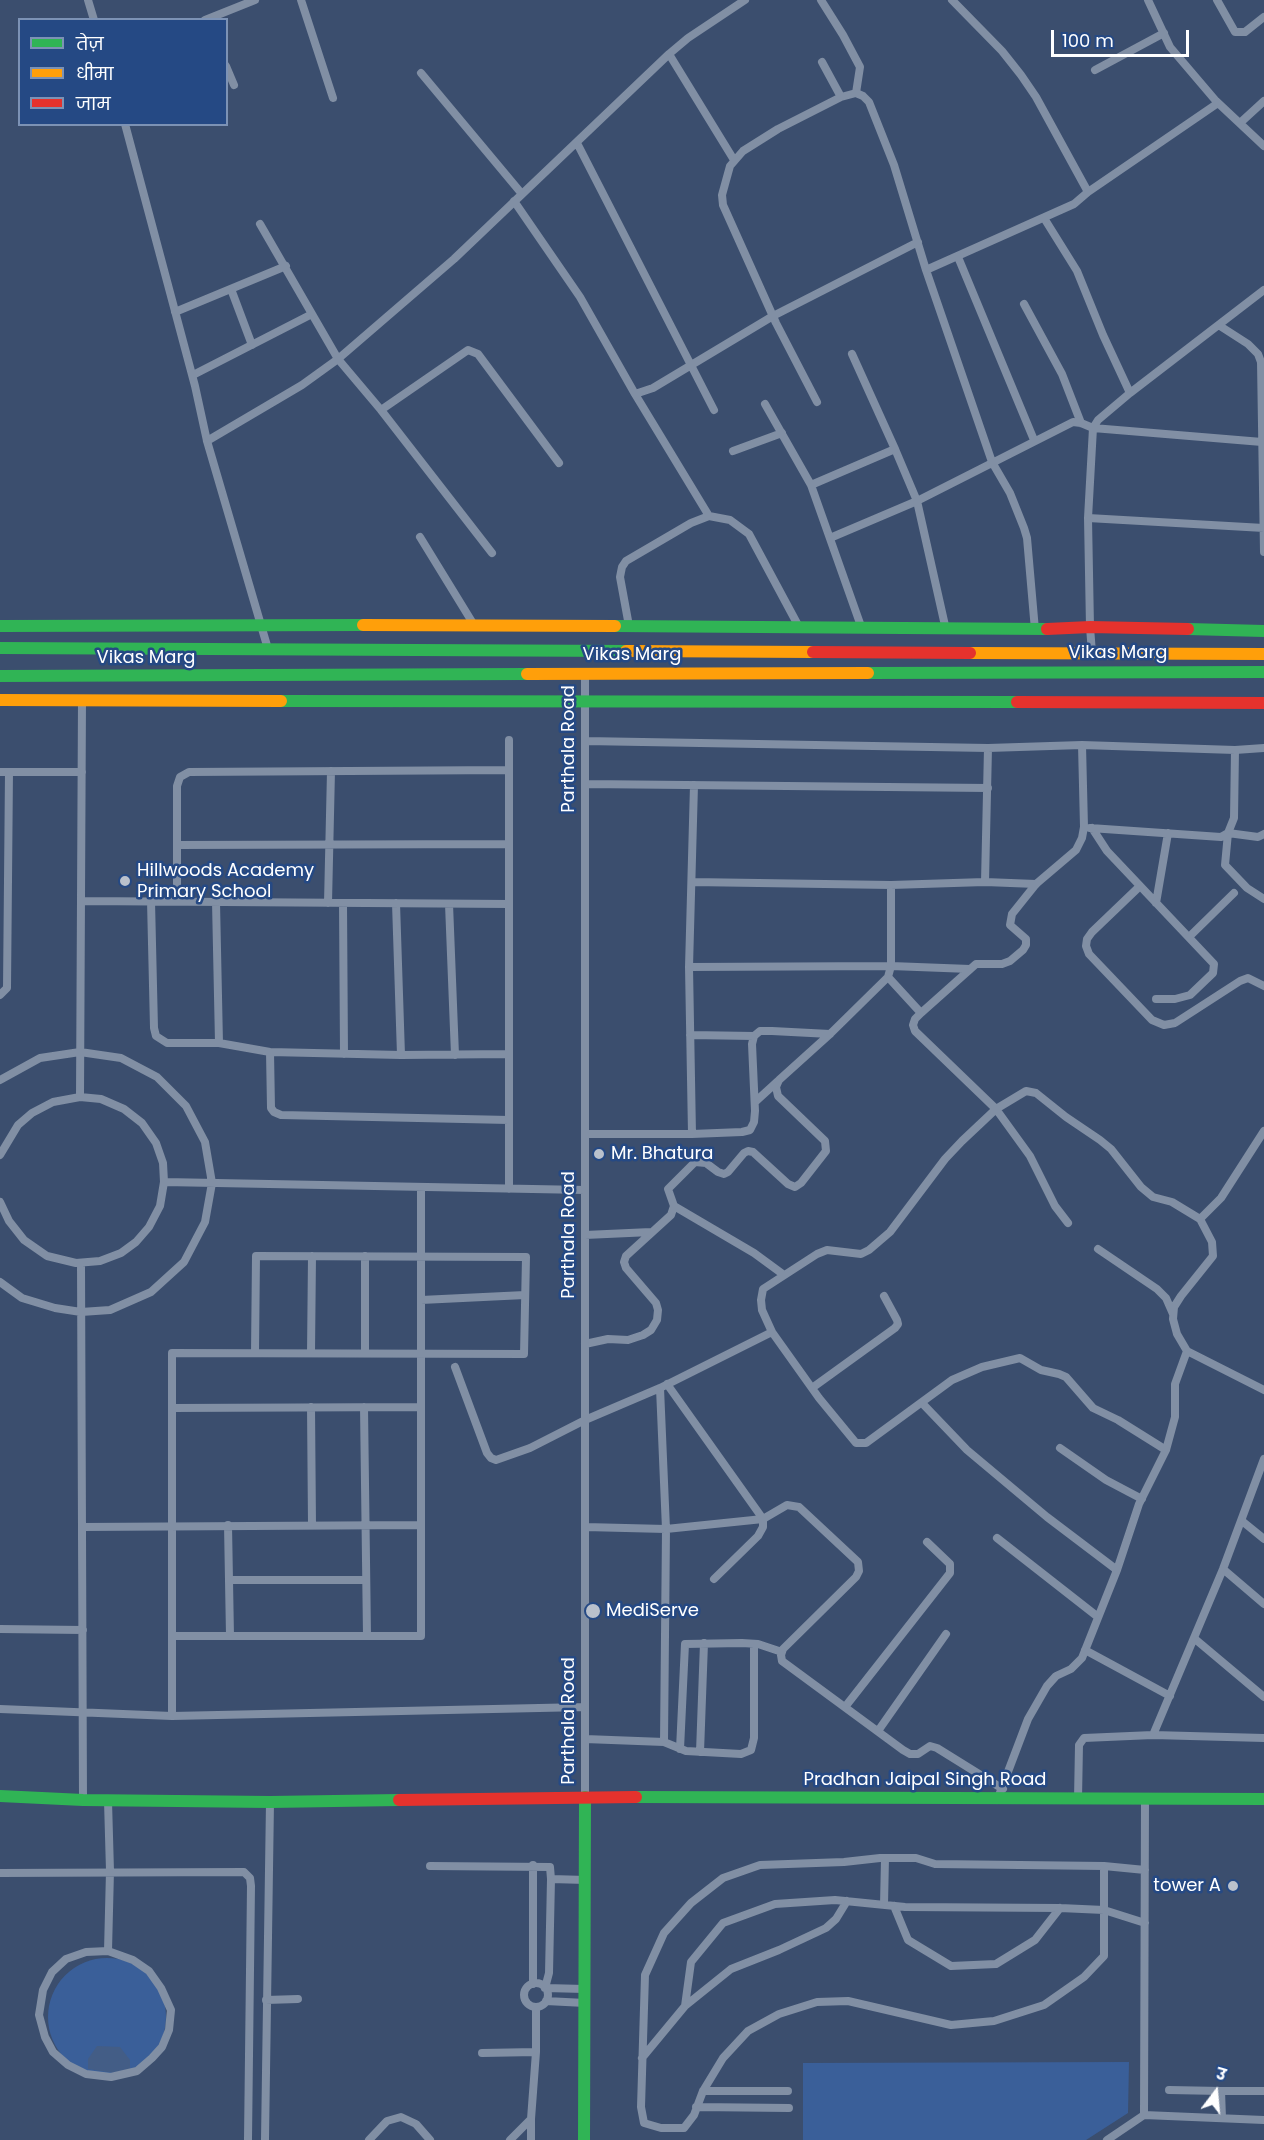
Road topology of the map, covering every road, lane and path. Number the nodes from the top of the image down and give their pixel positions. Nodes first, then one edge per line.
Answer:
1 (88, 0) edge
2 (255, 0) edge
3 (301, 0) edge
4 (745, 0) edge
5 (821, 0) edge
6 (952, 0) edge
7 (1148, 0) edge
8 (1217, 0) edge
9 (1264, 16) edge
10 (93, 18) edge
11 (210, 18) edge
12 (1164, 33) junction
13 (669, 54) junction
14 (822, 62) dead end
15 (1095, 70) dead end
16 (228, 71) edge
17 (421, 73) dead end
18 (234, 85) dead end
19 (856, 93) junction
20 (841, 97) junction
21 (333, 98) dead end
22 (1264, 101) edge
23 (1218, 103) junction
24 (1240, 123) junction
25 (126, 126) edge
26 (577, 142) junction
27 (1264, 146) edge
28 (734, 160) junction
29 (1088, 192) junction
30 (522, 194) junction
31 (514, 201) junction
32 (1044, 218) junction
33 (260, 224) dead end
34 (918, 242) junction
35 (958, 257) junction
36 (286, 266) junction
37 (926, 270) junction
38 (231, 289) junction
39 (1263, 292) edge
40 (1024, 304) dead end
41 (175, 312) junction
42 (312, 314) junction
43 (773, 316) junction
44 (1220, 326) junction
45 (252, 345) junction
46 (852, 354) dead end
47 (338, 359) junction
48 (690, 364) junction
49 (193, 375) junction
50 (1130, 393) junction
51 (635, 394) junction
52 (817, 402) dead end
53 (765, 404) dead end
54 (381, 410) junction
55 (714, 411) dead end
56 (1081, 423) junction
57 (1093, 428) junction
58 (782, 433) junction
59 (1034, 440) junction
60 (207, 441) junction
61 (1262, 442) junction
62 (895, 449) junction
63 (733, 451) dead end
64 (992, 462) junction
65 (559, 464) dead end
66 (811, 485) junction
67 (916, 501) junction
68 (710, 516) junction
69 (1088, 518) junction
70 (1264, 528) edge
71 (420, 537) dead end
72 (830, 538) junction
73 (1264, 552) edge
74 (492, 553) dead end
75 (474, 625) junction
76 (0, 626) edge
77 (262, 626) junction
78 (629, 626) junction
79 (799, 627) junction
80 (1090, 627) junction
81 (862, 629) junction
82 (946, 630) junction
83 (1035, 630) junction
84 (1264, 631) edge
85 (0, 648) edge
86 (268, 649) junction
87 (1092, 653) junction
88 (1264, 654) edge
89 (1263, 671) edge
90 (585, 674) junction
91 (0, 676) edge
92 (0, 700) edge
93 (82, 700) junction
94 (585, 702) junction
95 (1264, 703) edge
96 (509, 740) dead end
97 (585, 741) junction
98 (1082, 745) junction
99 (988, 748) junction
100 (1264, 748) edge
101 (1235, 750) junction
102 (509, 770) junction
103 (331, 771) junction
104 (4, 772) edge
105 (82, 772) junction
106 (585, 784) junction
107 (694, 784) junction
108 (988, 788) junction
109 (1088, 828) junction
110 (1168, 833) junction
111 (1228, 833) junction
112 (1264, 834) edge
113 (509, 844) junction
114 (177, 845) junction
115 (329, 845) junction
116 (692, 882) junction
117 (985, 882) junction
118 (1036, 884) junction
119 (891, 885) junction
120 (1140, 886) junction
121 (1234, 893) dead end
122 (1264, 898) edge
123 (81, 901) junction
124 (177, 901) junction
125 (151, 902) junction
126 (216, 902) junction
127 (328, 903) junction
128 (343, 903) junction
129 (396, 903) junction
130 (1156, 903) junction
131 (449, 904) junction
132 (509, 904) junction
133 (1189, 937) junction
134 (891, 966) junction
135 (689, 967) junction
136 (970, 969) junction
137 (888, 977) junction
138 (1264, 986) edge
139 (0, 995) edge
140 (1156, 999) dead end
141 (921, 1013) junction
142 (830, 1034) junction
143 (690, 1035) junction
144 (754, 1036) junction
145 (219, 1043) junction
146 (80, 1052) junction
147 (270, 1052) junction
148 (344, 1054) junction
149 (509, 1054) junction
150 (401, 1055) junction
151 (455, 1055) junction
152 (0, 1080) edge
153 (779, 1080) junction
154 (80, 1097) junction
155 (755, 1102) junction
156 (996, 1109) junction
157 (509, 1120) junction
158 (748, 1130) junction
159 (1264, 1131) edge
160 (585, 1134) junction
161 (692, 1134) junction
162 (748, 1151) junction
163 (0, 1155) edge
164 (164, 1182) junction
165 (212, 1183) junction
166 (421, 1187) junction
167 (509, 1189) junction
168 (585, 1190) junction
169 (0, 1202) edge
170 (674, 1206) junction
171 (1200, 1219) junction
172 (1068, 1222) dead end
173 (651, 1232) junction
174 (585, 1235) junction
175 (1098, 1249) dead end
176 (312, 1256) junction
177 (365, 1256) junction
178 (421, 1256) junction
179 (81, 1263) junction
180 (784, 1275) junction
181 (0, 1282) edge
182 (525, 1295) junction
183 (884, 1296) dead end
184 (421, 1300) junction
185 (81, 1312) junction
186 (1174, 1315) junction
187 (772, 1332) junction
188 (585, 1344) junction
189 (1187, 1351) junction
190 (255, 1353) junction
191 (311, 1353) junction
192 (365, 1353) junction
193 (421, 1353) junction
194 (455, 1367) dead end
195 (664, 1386) junction
196 (812, 1388) junction
197 (1264, 1390) edge
198 (922, 1403) junction
199 (311, 1407) junction
200 (364, 1407) junction
201 (421, 1407) junction
202 (172, 1408) junction
203 (585, 1420) junction
204 (1060, 1448) dead end
205 (1166, 1450) junction
206 (1264, 1459) edge
207 (1142, 1499) junction
208 (763, 1520) junction
209 (1242, 1521) junction
210 (312, 1525) junction
211 (365, 1525) junction
212 (421, 1525) junction
213 (172, 1526) junction
214 (228, 1526) junction
215 (82, 1527) junction
216 (585, 1527) junction
217 (666, 1529) junction
218 (997, 1538) dead end
219 (1264, 1539) edge
220 (927, 1542) dead end
221 (1223, 1569) junction
222 (1117, 1570) junction
223 (714, 1579) dead end
224 (366, 1580) junction
225 (229, 1581) junction
226 (1264, 1604) edge
227 (1098, 1617) junction
228 (0, 1629) edge
229 (83, 1630) junction
230 (946, 1634) dead end
231 (172, 1636) junction
232 (230, 1636) junction
233 (367, 1636) junction
234 (1195, 1639) junction
235 (704, 1643) junction
236 (754, 1644) junction
237 (1085, 1650) junction
238 (782, 1652) junction
239 (1170, 1696) junction
240 (1264, 1697) edge
241 (585, 1707) junction
242 (845, 1707) junction
243 (0, 1709) edge
244 (84, 1711) junction
245 (172, 1716) junction
246 (878, 1731) junction
247 (1153, 1735) junction
248 (1264, 1738) edge
249 (585, 1739) junction
250 (664, 1742) junction
251 (680, 1749) junction
252 (700, 1752) junction
253 (1001, 1793) junction
254 (0, 1796) edge
255 (585, 1797) junction
256 (1078, 1798) junction
257 (1145, 1799) junction
258 (1264, 1799) edge
259 (83, 1800) junction
260 (108, 1800) junction
261 (270, 1802) junction
262 (885, 1858) junction
263 (533, 1865) junction
264 (430, 1866) dead end
265 (1104, 1866) junction
266 (1146, 1870) junction
267 (110, 1871) junction
268 (0, 1873) edge
269 (551, 1879) junction
270 (586, 1880) junction
271 (847, 1901) junction
272 (884, 1905) junction
273 (894, 1906) junction
274 (1060, 1908) junction
275 (1104, 1910) junction
276 (1145, 1923) junction
277 (108, 1951) junction
278 (533, 1984) junction
279 (545, 1988) junction
280 (585, 1989) junction
281 (298, 1999) dead end
282 (267, 2000) junction
283 (546, 2001) junction
284 (585, 2003) junction
285 (684, 2006) junction
286 (536, 2007) junction
287 (536, 2052) junction
288 (482, 2053) dead end
289 (642, 2058) junction
290 (1169, 2090) dead end
291 (703, 2091) junction
292 (788, 2091) dead end
293 (1221, 2091) junction
294 (1264, 2091) edge
295 (696, 2107) junction
296 (789, 2108) dead end
297 (1144, 2115) junction
298 (1222, 2118) junction
299 (531, 2119) junction
300 (1264, 2120) edge
301 (248, 2140) edge
302 (265, 2140) edge
303 (369, 2140) edge
304 (430, 2140) edge
305 (510, 2140) edge
306 (531, 2140) edge
307 (584, 2140) edge
308 (1107, 2140) edge

1 - 10 street
2 - 11 street
3 - 21 street
4 - 13 street
5 - 19 street
6 - 29 street
7 - 12 street
8 - 9 street
12 - 15 street
12 - 23 street
13 - 26 street
13 - 28 street
14 - 20 street
16 - 18 street
17 - 30 street
19 - 20 street
19 - 34 street
20 - 28 street
22 - 24 street
23 - 24 street
23 - 29 street
24 - 27 street
25 - 41 street
26 - 30 street
26 - 48 street
28 - 43 street
29 - 32 street
30 - 31 street
31 - 47 street
31 - 51 street
32 - 35 street
32 - 50 street
33 - 36 street
34 - 37 street
34 - 43 street
35 - 37 street
35 - 59 street
36 - 38 street
36 - 42 street
37 - 64 street
38 - 41 street
38 - 45 street
39 - 44 street
40 - 56 street
41 - 49 street
42 - 45 street
42 - 47 street
43 - 48 street
43 - 52 street
44 - 50 street
44 - 61 street
45 - 49 street
46 - 62 street
47 - 54 street
47 - 60 street
48 - 51 street
48 - 55 street
49 - 60 street
50 - 57 street
51 - 68 street
53 - 58 street
54 - 65 street
54 - 74 street
56 - 57 street
56 - 59 street
57 - 61 street
57 - 69 street
58 - 63 street
58 - 66 street
59 - 64 street
60 - 77 street
61 - 70 street
62 - 66 street
62 - 67 street
64 - 67 street
64 - 83 street
66 - 72 street
67 - 72 street
67 - 82 street
68 - 78 street
68 - 79 street
69 - 70 street
69 - 80 street
70 - 73 street
71 - 75 street
72 - 81 street
75 - 77 street
75 - 78 street
76 - 77 street
77 - 86 street
78 - 79 street
79 - 81 street
80 - 83 street
80 - 84 street
80 - 87 street
81 - 82 street
82 - 83 street
85 - 86 street, Vikas Marg
86 - 87 street, Vikas Marg
87 - 88 street, Vikas Marg
89 - 90 street, Vikas Marg
90 - 91 street, Vikas Marg
90 - 94 street, Parthala Road
92 - 93 street
93 - 94 street
93 - 105 street
94 - 95 street
94 - 97 street, Parthala Road
96 - 102 street
97 - 99 street
97 - 106 street, Parthala Road
98 - 99 street
98 - 101 street
98 - 109 street
99 - 108 street
100 - 101 street
101 - 111 street
102 - 103 street
102 - 113 street
103 - 114 street
103 - 115 street
104 - 105 street
104 - 139 street
105 - 123 street
106 - 107 street
106 - 160 street, Parthala Road
107 - 108 street
107 - 116 street
108 - 117 street
109 - 110 street
109 - 118 street
109 - 120 street
110 - 111 street
110 - 130 street
111 - 112 street
111 - 122 street
113 - 115 street
113 - 132 street
114 - 115 street
114 - 124 street
115 - 127 street
116 - 119 street
116 - 135 street
117 - 118 street
117 - 119 street
118 - 136 street
119 - 134 street
120 - 130 street
120 - 138 street
121 - 133 street
123 - 125 street
123 - 146 street
124 - 125 street
124 - 126 street
125 - 145 street
126 - 127 street
126 - 145 street
127 - 128 street
128 - 129 street
128 - 148 street
129 - 131 street
129 - 150 street
130 - 133 street
131 - 132 street
131 - 151 street
132 - 149 street
133 - 140 street
134 - 135 street
134 - 136 street
134 - 137 street
135 - 143 street
136 - 141 street
137 - 141 street
137 - 142 street
141 - 156 street
142 - 144 street
142 - 153 street
143 - 144 street
143 - 161 street
144 - 155 street
145 - 147 street
146 - 152 street
146 - 154 street
146 - 165 street
147 - 148 street
147 - 157 street
148 - 150 street
149 - 151 street
149 - 157 street
150 - 151 street
153 - 155 street
153 - 162 street
154 - 163 street
154 - 164 street
155 - 158 street
156 - 171 street
156 - 172 street
156 - 180 street
157 - 167 street
158 - 161 street
158 - 162 street
159 - 171 street
160 - 161 street
160 - 168 street, Parthala Road
162 - 170 street
164 - 165 street
164 - 179 street
165 - 166 street
165 - 185 street
166 - 167 street
166 - 178 street
167 - 168 street
168 - 174 street, Parthala Road
169 - 179 street
170 - 173 street
170 - 180 street
171 - 186 street
173 - 174 street
173 - 188 street
174 - 188 street, Parthala Road
175 - 186 street
176 - 177 street
176 - 190 street
176 - 191 street
177 - 178 street
177 - 192 street
178 - 182 street
178 - 184 street
179 - 185 street
180 - 187 street
181 - 185 street
182 - 184 street
182 - 193 street
183 - 196 street
184 - 193 street
185 - 215 street
186 - 189 street
187 - 195 street
187 - 196 street
188 - 203 street, Parthala Road
189 - 197 street
189 - 205 street
190 - 191 street
190 - 202 street
191 - 192 street
192 - 193 street
193 - 201 street
194 - 203 street
195 - 203 street
195 - 208 street
195 - 217 street
196 - 198 street
198 - 205 street
198 - 222 street
199 - 200 street
199 - 202 street
199 - 210 street
200 - 201 street
200 - 211 street
201 - 212 street
202 - 213 street
203 - 216 street, Parthala Road
204 - 207 street
205 - 207 street
206 - 209 street
207 - 222 street
208 - 217 street
208 - 223 street
208 - 238 street
209 - 219 street
209 - 221 street
210 - 211 street
210 - 214 street
211 - 212 street
211 - 224 street
212 - 233 street
213 - 214 street
213 - 215 street
213 - 231 street
214 - 225 street
215 - 229 street
216 - 217 street
216 - 241 street, Parthala Road
217 - 250 street
218 - 227 street
220 - 242 street
221 - 226 street
221 - 234 street
222 - 227 street
224 - 225 street
224 - 233 street
225 - 232 street
227 - 237 street
228 - 229 street
229 - 244 street
230 - 246 street
231 - 232 street
231 - 245 street
232 - 233 street
234 - 239 street
234 - 240 street
235 - 236 street
235 - 251 street
235 - 252 street
236 - 238 street
236 - 252 street
237 - 239 street
237 - 253 street
238 - 242 street
239 - 247 street
241 - 245 street
241 - 249 street, Parthala Road
242 - 246 street
243 - 244 street
244 - 245 street
244 - 259 street
246 - 253 street
247 - 248 street
247 - 256 street
249 - 250 street
249 - 255 street, Parthala Road
250 - 251 street
251 - 252 street
253 - 255 street, Pradhan Jaipal Singh Road
253 - 256 street, Pradhan Jaipal Singh Road
254 - 259 street, Pradhan Jaipal Singh Road
255 - 261 street, Pradhan Jaipal Singh Road
255 - 270 street
256 - 257 street, Pradhan Jaipal Singh Road
257 - 258 street, Pradhan Jaipal Singh Road
257 - 266 street
259 - 260 street, Pradhan Jaipal Singh Road
260 - 261 street, Pradhan Jaipal Singh Road
260 - 267 street
261 - 282 street
262 - 265 street
262 - 272 street
262 - 289 street
263 - 264 street
263 - 269 street
263 - 278 street
265 - 266 street
265 - 275 street
266 - 276 street
267 - 268 street
267 - 277 street
267 - 301 street
269 - 270 street
269 - 279 street
270 - 280 street
271 - 272 street
271 - 285 street
271 - 285 street
272 - 273 street
273 - 274 street
273 - 274 street
274 - 275 street
275 - 276 street
275 - 291 street
276 - 297 street
277 - 277 street
278 - 279 street
278 - 286 street
279 - 280 street
279 - 283 street
280 - 284 street
281 - 282 street
282 - 302 street
283 - 284 street
283 - 286 street
284 - 307 street
285 - 289 street
286 - 287 street
287 - 288 street
287 - 299 street
289 - 295 street
290 - 293 street
291 - 292 street
291 - 295 street
293 - 294 street
293 - 298 street
295 - 296 street
297 - 298 street
297 - 308 street
298 - 300 street
299 - 305 street
299 - 306 street
303 - 304 street

